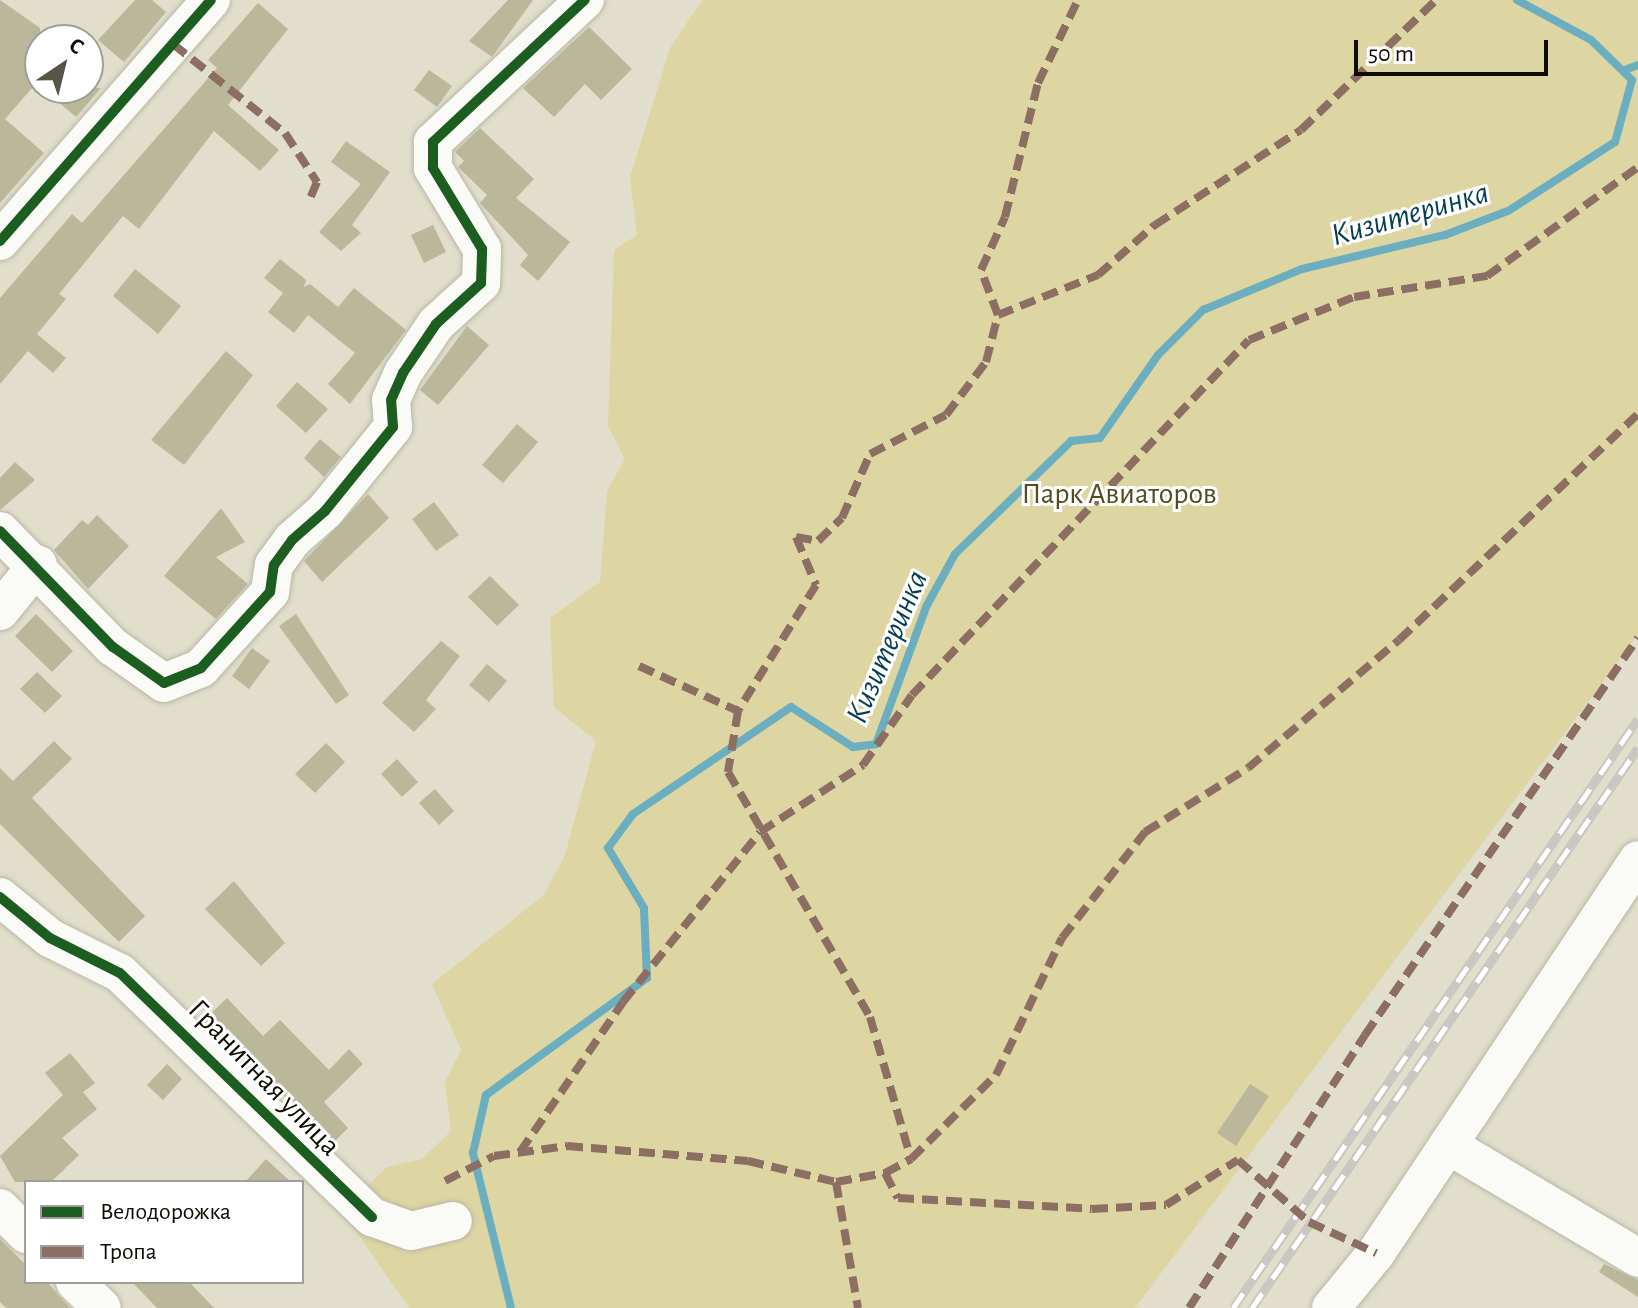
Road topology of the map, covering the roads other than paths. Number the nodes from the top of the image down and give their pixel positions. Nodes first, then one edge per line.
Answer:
1 (211, 0) edge
2 (585, 0) edge
3 (0, 241) edge
4 (0, 531) edge
5 (38, 564) junction
6 (0, 611) edge
7 (1638, 860) edge
8 (0, 897) edge
9 (1448, 1145) junction
10 (0, 1208) edge
11 (453, 1221) dead end
12 (24, 1232) edge
13 (1638, 1258) edge
14 (77, 1284) edge
15 (102, 1308) edge
16 (1331, 1308) edge

1 - 3 street
2 - 5 street
4 - 5 street
5 - 6 street
7 - 9 street
8 - 11 street, Гранитная улица
9 - 13 street
9 - 16 street
10 - 12 street
14 - 15 street

